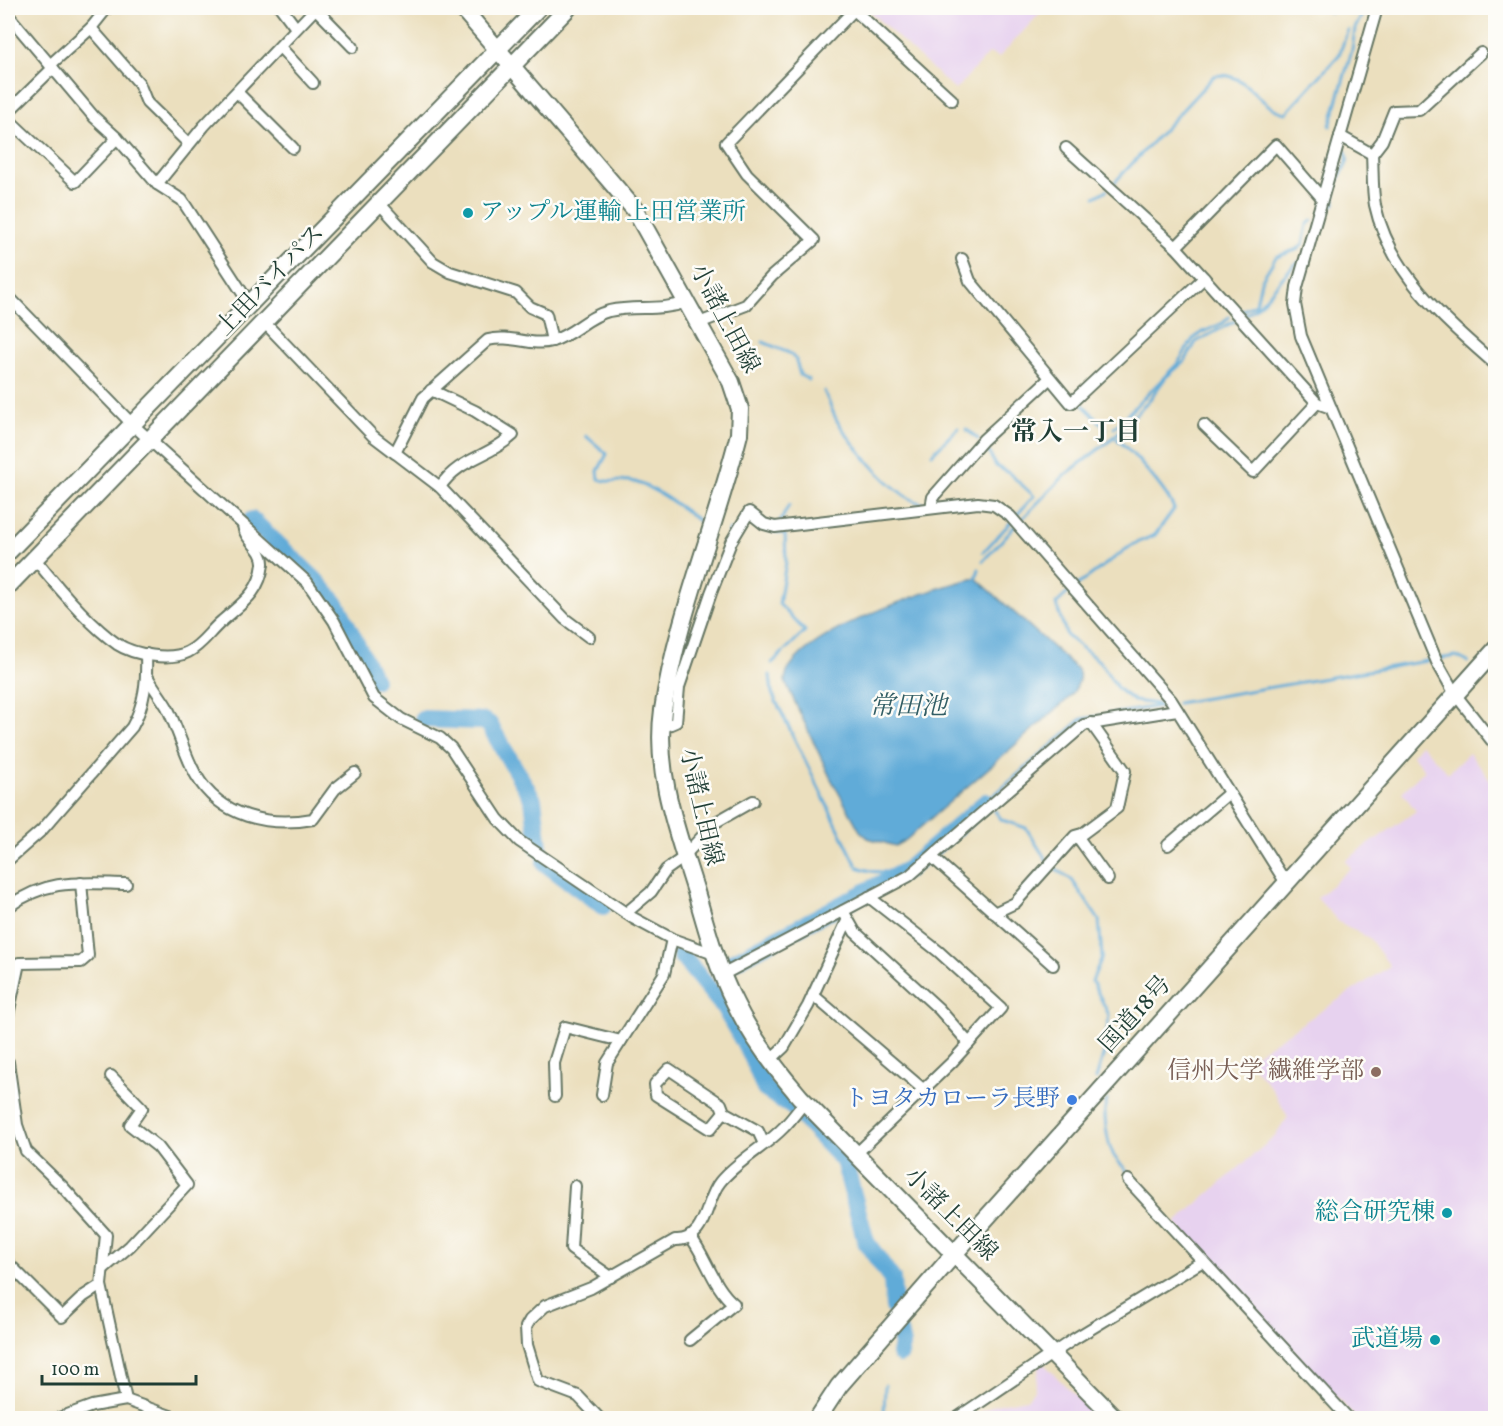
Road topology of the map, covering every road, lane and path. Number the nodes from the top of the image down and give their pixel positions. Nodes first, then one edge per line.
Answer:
1 (107, 8) edge
2 (281, 8) edge
3 (316, 8) edge
4 (462, 8) edge
5 (538, 8) edge
6 (568, 8) edge
7 (1377, 8) edge
8 (853, 9) edge
9 (8, 15) edge
10 (91, 28) junction
11 (296, 28) junction
12 (280, 47) junction
13 (353, 47) dead end
14 (497, 49) junction
15 (1481, 53) dead end
16 (51, 66) junction
17 (512, 66) junction
18 (313, 83) dead end
19 (237, 92) junction
20 (952, 100) dead end
21 (8, 112) edge
22 (8, 119) edge
23 (1340, 136) junction
24 (117, 138) junction
25 (188, 143) junction
26 (293, 148) dead end
27 (1066, 148) dead end
28 (1372, 154) junction
29 (157, 184) junction
30 (1322, 198) junction
31 (379, 203) junction
32 (1176, 247) junction
33 (962, 259) dead end
34 (1204, 278) junction
35 (8, 296) edge
36 (687, 302) junction
37 (249, 303) junction
38 (264, 322) junction
39 (699, 323) junction
40 (552, 341) junction
41 (1496, 365) edge
42 (1049, 379) junction
43 (431, 390) junction
44 (1317, 403) junction
45 (1330, 408) junction
46 (132, 424) junction
47 (1204, 425) dead end
48 (149, 440) junction
49 (395, 453) junction
50 (441, 487) junction
51 (931, 508) junction
52 (243, 524) junction
53 (10, 546) edge
54 (35, 558) junction
55 (8, 586) edge
56 (589, 637) dead end
57 (1496, 649) edge
58 (146, 654) junction
59 (147, 676) junction
60 (1455, 694) junction
61 (1174, 705) junction
62 (1091, 723) junction
63 (662, 728) junction
64 (1496, 746) edge
65 (355, 773) dead end
66 (1229, 793) junction
67 (753, 801) dead end
68 (1077, 836) junction
69 (1168, 845) dead end
70 (685, 856) junction
71 (932, 857) junction
72 (8, 860) edge
73 (1108, 879) dead end
74 (81, 883) junction
75 (1286, 883) junction
76 (126, 884) dead end
77 (869, 897) junction
78 (8, 907) edge
79 (626, 913) junction
80 (994, 913) junction
81 (845, 916) junction
82 (672, 939) junction
83 (714, 954) junction
84 (1053, 965) dead end
85 (722, 975) junction
86 (813, 995) junction
87 (8, 1015) edge
88 (621, 1041) junction
89 (969, 1042) junction
90 (770, 1060) junction
91 (8, 1062) edge
92 (111, 1076) dead end
93 (924, 1090) junction
94 (602, 1095) dead end
95 (555, 1096) dead end
96 (805, 1102) junction
97 (724, 1113) junction
98 (764, 1144) junction
99 (856, 1154) junction
100 (1128, 1180) dead end
101 (575, 1186) dead end
102 (690, 1236) junction
103 (955, 1253) junction
104 (1203, 1261) junction
105 (8, 1263) edge
106 (104, 1269) junction
107 (611, 1277) junction
108 (102, 1285) junction
109 (690, 1340) dead end
110 (1053, 1355) junction
111 (126, 1400) junction
112 (59, 1419) edge
113 (176, 1419) edge
114 (599, 1419) edge
115 (818, 1419) edge
116 (957, 1419) edge
117 (1115, 1419) edge
118 (1348, 1419) edge

1 - 10 street
2 - 11 street
3 - 11 street
3 - 13 street
4 - 14 main road, 小諸上田線
5 - 14 main road, 上田バイパス
6 - 17 main road, 上田バイパス
7 - 23 street
8 - 20 street
8 - 39 street
9 - 16 street
10 - 16 street
10 - 25 street
11 - 12 street
12 - 18 street
12 - 19 street
14 - 17 main road, 小諸上田線
14 - 37 main road, 上田バイパス
15 - 28 street
16 - 21 street
16 - 24 street
17 - 31 main road, 上田バイパス
17 - 36 main road, 小諸上田線
19 - 25 street
19 - 26 street
22 - 24 street
23 - 28 street
23 - 30 street
24 - 29 street
25 - 29 street
27 - 32 street
28 - 41 street
29 - 37 street
30 - 32 street
30 - 45 street
31 - 38 main road, 上田バイパス
31 - 40 street
32 - 34 street
33 - 42 street
34 - 42 street
34 - 44 street
35 - 46 street
36 - 39 main road, 小諸上田線
36 - 40 street
37 - 46 main road, 上田バイパス
38 - 48 main road, 上田バイパス
38 - 49 street
39 - 63 main road, 小諸上田線
40 - 43 street
42 - 51 street
43 - 49 street
43 - 50 street
44 - 45 street
44 - 47 street
45 - 60 street
46 - 48 street
46 - 53 main road, 上田バイパス
48 - 52 street
48 - 54 main road, 上田バイパス
49 - 50 street
50 - 56 street
51 - 61 street
51 - 63 street
52 - 58 street
52 - 79 street
54 - 55 main road, 上田バイパス
54 - 58 street
57 - 60 main road, 国道18号
58 - 59 street
59 - 65 street
59 - 72 street
60 - 64 street
60 - 75 main road, 国道18号
61 - 62 street
61 - 66 street
62 - 68 street
62 - 71 street
63 - 70 main road, 小諸上田線
66 - 69 street
66 - 75 street
67 - 70 street
68 - 73 street
68 - 80 street
70 - 79 street
70 - 83 main road, 小諸上田線
71 - 77 street
71 - 80 street
74 - 76 street
74 - 78 street
74 - 87 street
75 - 103 main road, 国道18号
77 - 81 street
77 - 89 street
79 - 82 street
80 - 84 street
81 - 85 street
81 - 86 street
81 - 89 street
82 - 83 street
82 - 88 street
83 - 85 main road, 小諸上田線
85 - 90 main road, 小諸上田線
86 - 90 street
86 - 93 street
88 - 94 street
88 - 95 street
89 - 93 street
90 - 96 main road, 小諸上田線
91 - 106 street
92 - 106 street
93 - 99 street
96 - 98 street
96 - 99 main road, 小諸上田線
97 - 97 street
97 - 98 street
98 - 102 street
99 - 103 main road, 小諸上田線
100 - 104 street
101 - 107 street
102 - 107 street
102 - 109 street
103 - 110 main road, 小諸上田線
103 - 115 main road, 国道18号
104 - 110 street
104 - 118 street
105 - 108 street
106 - 108 street
107 - 114 street
108 - 111 street
110 - 116 street
110 - 117 main road, 小諸上田線
111 - 112 street
111 - 113 street

